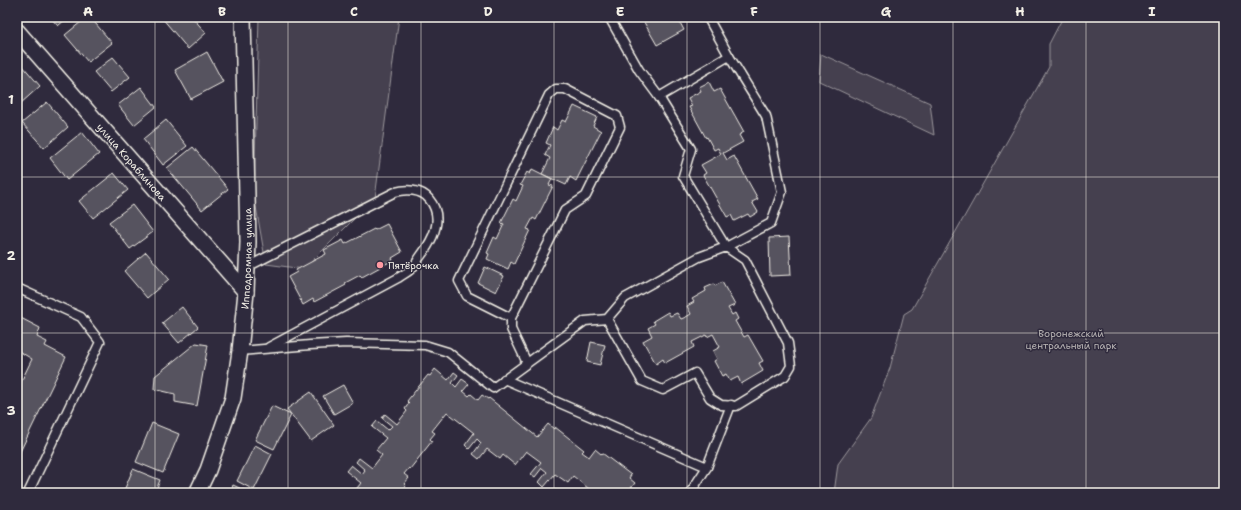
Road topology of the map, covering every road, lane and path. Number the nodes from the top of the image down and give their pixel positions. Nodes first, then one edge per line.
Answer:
1 (244, 17) edge
2 (609, 17) edge
3 (709, 17) edge
4 (17, 31) edge
5 (729, 56) junction
6 (659, 97) junction
7 (726, 247) junction
8 (247, 267) junction
9 (17, 288) edge
10 (246, 292) junction
11 (511, 318) junction
12 (607, 319) junction
13 (265, 349) junction
14 (240, 351) junction
15 (527, 363) junction
16 (504, 379) junction
17 (731, 405) junction
18 (708, 467) junction
19 (28, 493) edge
20 (197, 493) edge
21 (690, 493) edge

1 - 8 street, Ипподромная улица
2 - 6 lane
3 - 5 lane
4 - 10 street, улица Кораблинова
5 - 6 lane
5 - 7 lane
6 - 7 lane
7 - 12 lane
7 - 17 lane
8 - 10 street, Ипподромная улица
8 - 13 lane
9 - 19 lane
10 - 14 street, Ипподромная улица
11 - 11 lane
11 - 15 lane
12 - 15 lane
12 - 17 lane
13 - 14 lane
13 - 16 lane
14 - 20 street, Ипподромная улица
15 - 16 lane
16 - 18 lane
17 - 18 lane
18 - 21 lane

